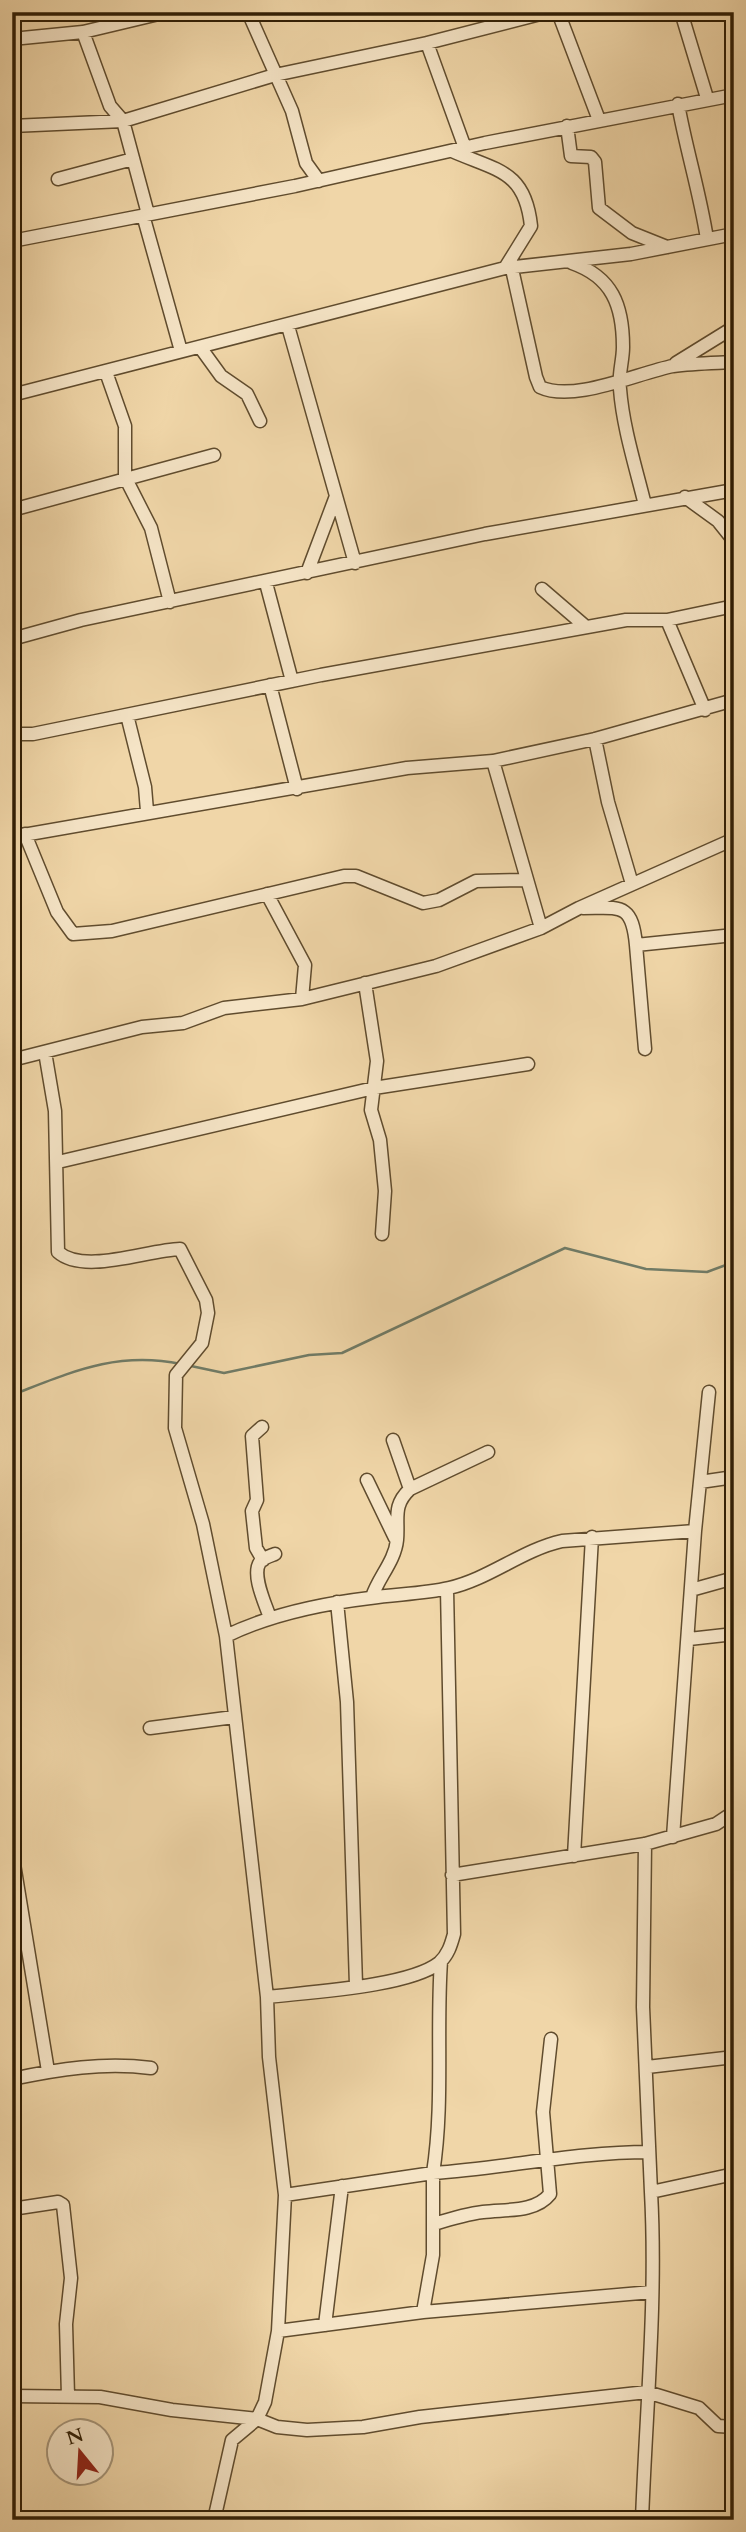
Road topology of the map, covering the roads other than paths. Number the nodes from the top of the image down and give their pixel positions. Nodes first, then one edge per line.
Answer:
1 (167, 12) edge
2 (248, 12) edge
3 (548, 12) edge
4 (558, 12) edge
5 (681, 12) edge
6 (117, 19) edge
7 (83, 32) junction
8 (12, 38) edge
9 (427, 43) junction
10 (275, 75) junction
11 (734, 95) edge
12 (706, 98) junction
13 (678, 104) junction
14 (599, 120) junction
15 (123, 121) junction
16 (12, 126) edge
17 (567, 126) junction
18 (458, 149) junction
19 (133, 159) junction
20 (58, 179) dead end
21 (319, 181) junction
22 (146, 214) junction
23 (734, 234) edge
24 (706, 239) junction
25 (12, 241) edge
26 (667, 247) junction
27 (614, 256) junction
28 (571, 262) junction
29 (508, 269) junction
30 (608, 283) junction
31 (734, 322) edge
32 (288, 326) junction
33 (200, 347) junction
34 (181, 351) junction
35 (734, 362) edge
36 (670, 367) junction
37 (106, 372) junction
38 (620, 380) junction
39 (12, 395) edge
40 (260, 421) dead end
41 (214, 455) dead end
42 (125, 477) junction
43 (734, 490) edge
44 (336, 496) junction
45 (685, 497) junction
46 (645, 505) junction
47 (12, 510) edge
48 (734, 541) edge
49 (355, 563) junction
50 (307, 573) junction
51 (266, 583) junction
52 (542, 589) dead end
53 (170, 602) junction
54 (734, 606) edge
55 (667, 620) junction
56 (585, 626) junction
57 (12, 639) edge
58 (292, 681) junction
59 (270, 685) junction
60 (734, 700) edge
61 (705, 710) junction
62 (127, 715) junction
63 (12, 734) edge
64 (595, 739) junction
65 (493, 761) junction
66 (298, 789) junction
67 (147, 811) junction
68 (19, 835) edge
69 (734, 839) edge
70 (525, 880) junction
71 (632, 884) junction
72 (267, 894) junction
73 (579, 908) junction
74 (541, 928) junction
75 (734, 935) edge
76 (636, 945) junction
77 (365, 983) junction
78 (302, 999) junction
79 (645, 1049) dead end
80 (45, 1052) junction
81 (12, 1060) edge
82 (528, 1064) dead end
83 (374, 1088) junction
84 (58, 1162) junction
85 (382, 1234) dead end
86 (709, 1392) dead end
87 (262, 1427) dead end
88 (393, 1440) dead end
89 (488, 1452) dead end
90 (734, 1477) edge
91 (367, 1480) dead end
92 (700, 1482) junction
93 (410, 1489) junction
94 (695, 1531) junction
95 (592, 1537) junction
96 (397, 1541) junction
97 (734, 1578) edge
98 (447, 1589) junction
99 (691, 1590) junction
100 (372, 1597) junction
101 (337, 1602) junction
102 (270, 1618) junction
103 (734, 1634) edge
104 (226, 1636) junction
105 (689, 1639) junction
106 (234, 1717) junction
107 (150, 1728) dead end
108 (734, 1812) edge
109 (673, 1837) junction
110 (645, 1844) junction
111 (12, 1852) edge
112 (574, 1856) junction
113 (452, 1875) junction
114 (441, 1961) junction
115 (356, 1985) junction
116 (267, 1997) junction
117 (551, 2039) dead end
118 (734, 2057) edge
119 (646, 2067) junction
120 (152, 2068) dead end
121 (48, 2071) junction
122 (12, 2078) edge
123 (649, 2152) junction
124 (549, 2161) junction
125 (433, 2172) junction
126 (734, 2174) edge
127 (342, 2186) junction
128 (650, 2192) junction
129 (285, 2195) junction
130 (12, 2209) edge
131 (434, 2224) junction
132 (652, 2292) junction
133 (423, 2312) junction
134 (325, 2325) junction
135 (278, 2331) junction
136 (647, 2392) junction
137 (12, 2396) edge
138 (68, 2396) junction
139 (257, 2418) junction
140 (734, 2427) edge
141 (214, 2520) edge
142 (642, 2520) edge

1 - 6 street
2 - 10 street
3 - 9 street
4 - 14 street
5 - 12 street
6 - 7 street
7 - 8 street
7 - 15 street
9 - 10 street
9 - 18 street
10 - 15 street
10 - 21 street
11 - 12 street
12 - 13 street
13 - 14 street
13 - 24 street
14 - 17 street
15 - 16 street
15 - 19 street
17 - 18 street
17 - 26 street
18 - 21 street
18 - 29 street
19 - 20 street
19 - 22 street
21 - 22 street
22 - 25 street
22 - 34 street
23 - 24 street
24 - 26 street
26 - 27 street
27 - 28 street
27 - 30 street
28 - 29 street
28 - 30 street
29 - 32 street
29 - 38 street
30 - 38 street
31 - 36 street
32 - 33 street
32 - 44 street
33 - 34 street
33 - 40 street
34 - 37 street
35 - 36 street
36 - 38 street
37 - 39 street
37 - 42 street
38 - 46 street
41 - 42 street
42 - 47 street
42 - 53 street
43 - 45 street
44 - 49 street
44 - 50 street
45 - 46 street
45 - 48 street
46 - 49 street
49 - 50 street
50 - 51 street
51 - 53 street
51 - 58 street
52 - 56 street
53 - 57 street
54 - 55 street
55 - 56 street
55 - 61 street
56 - 58 street
58 - 59 street
59 - 62 street
59 - 66 street
60 - 61 street
61 - 64 street
62 - 63 street
62 - 67 street
64 - 65 street
64 - 71 street
65 - 66 street
65 - 70 street
66 - 67 street
67 - 68 street
68 - 72 street
69 - 71 street
70 - 72 street
70 - 74 street
71 - 73 street
72 - 78 street
73 - 74 street
73 - 76 street
74 - 77 street
75 - 76 street
76 - 79 street
77 - 78 street
77 - 83 street
78 - 80 street
80 - 81 street
80 - 84 street
82 - 83 street
83 - 84 street
83 - 85 street
84 - 104 street
86 - 92 street
87 - 102 street
88 - 93 street
89 - 93 street
90 - 92 street
91 - 96 street
92 - 94 street
93 - 96 street
94 - 95 street
94 - 99 street
95 - 98 street
95 - 112 street
96 - 100 street
97 - 99 street
98 - 100 street
98 - 113 street
99 - 105 street
100 - 101 street
101 - 102 street
101 - 115 street
102 - 104 street
103 - 105 street
104 - 106 street
105 - 109 street
106 - 107 street
106 - 116 street
108 - 109 street
109 - 110 street
110 - 112 street
110 - 119 street
111 - 121 street
112 - 113 street
113 - 114 street
114 - 115 street
114 - 125 street
115 - 116 street
116 - 129 street
117 - 124 street
118 - 119 street
119 - 123 street
120 - 121 street
121 - 122 street
123 - 124 street
123 - 128 street
124 - 125 street
124 - 131 street
125 - 127 street
125 - 131 street
126 - 128 street
127 - 129 street
127 - 134 street
128 - 132 street
129 - 135 street
130 - 138 street
131 - 133 street
132 - 133 street
132 - 136 street
133 - 134 street
134 - 135 street
135 - 139 street
136 - 139 street
136 - 140 street
136 - 142 street
137 - 138 street
138 - 139 street
139 - 141 street

